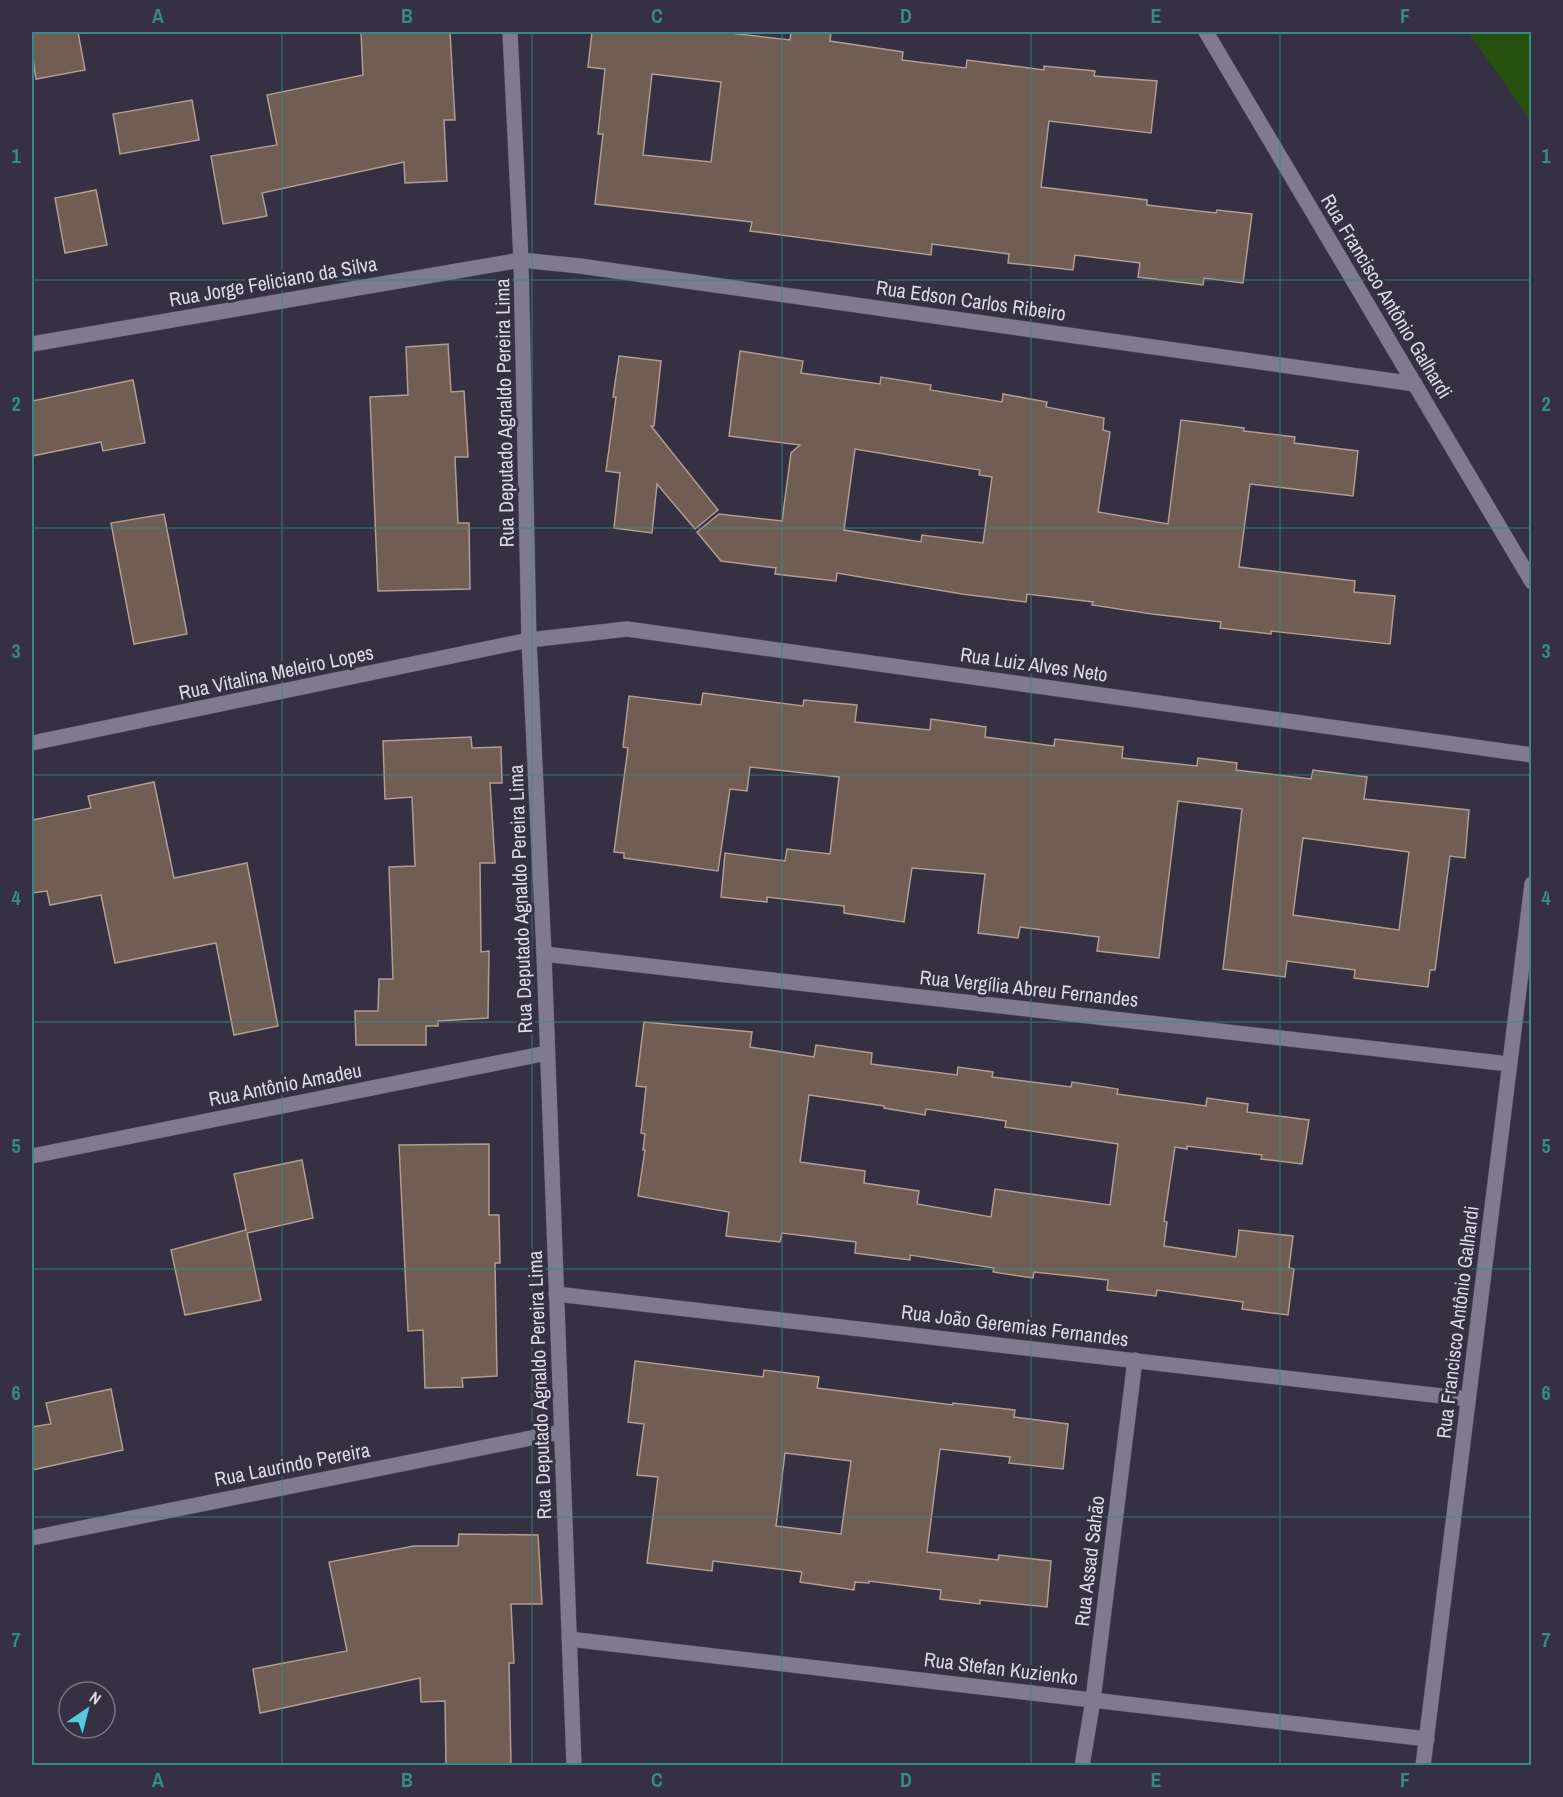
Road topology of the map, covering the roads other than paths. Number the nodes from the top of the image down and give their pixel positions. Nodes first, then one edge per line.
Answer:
1 (510, 32) edge
2 (1206, 32) edge
3 (521, 260) junction
4 (32, 344) edge
5 (1415, 384) junction
6 (1532, 582) edge
7 (530, 640) junction
8 (32, 743) edge
9 (1532, 755) edge
10 (1532, 884) edge
11 (544, 954) junction
12 (547, 1053) junction
13 (1509, 1064) junction
14 (32, 1156) edge
15 (556, 1294) junction
16 (1135, 1360) junction
17 (1468, 1398) junction
18 (561, 1432) junction
19 (32, 1538) edge
20 (569, 1639) junction
21 (1093, 1700) junction
22 (1427, 1740) junction
23 (574, 1766) edge
24 (1082, 1766) edge
25 (1423, 1766) edge

1 - 3 street, Rua Deputado Agnaldo Pereira Lima
2 - 5 street, Rua Francisco Antônio Galhardi
3 - 4 street, Rua Jorge Feliciano da Silva
3 - 5 street, Rua Edson Carlos Ribeiro
3 - 7 street, Rua Deputado Agnaldo Pereira Lima
5 - 6 street, Rua Francisco Antônio Galhardi
7 - 8 street, Rua Vitalina Meleiro Lopes
7 - 9 street, Rua Luiz Alves Neto
7 - 11 street, Rua Deputado Agnaldo Pereira Lima
10 - 13 street, Rua Francisco Antônio Galhardi
11 - 12 street, Rua Deputado Agnaldo Pereira Lima
11 - 13 street, Rua Vergília Abreu Fernandes
12 - 14 street, Rua Antônio Amadeu
12 - 15 street, Rua Deputado Agnaldo Pereira Lima
13 - 17 street, Rua Francisco Antônio Galhardi
15 - 16 street, Rua João Geremias Fernandes
15 - 18 street, Rua Deputado Agnaldo Pereira Lima
16 - 17 street, Rua João Geremias Fernandes
16 - 21 street, Rua Assad Sahão
17 - 22 street, Rua Francisco Antônio Galhardi
18 - 19 street, Rua Laurindo Pereira
18 - 20 street, Rua Deputado Agnaldo Pereira Lima
20 - 21 street, Rua Stefan Kuzienko
20 - 23 street, Rua Deputado Agnaldo Pereira Lima
21 - 22 street, Rua Stefan Kuzienko
21 - 24 street, Rua Assad Sahão
22 - 25 street, Rua Francisco Antônio Galhardi

